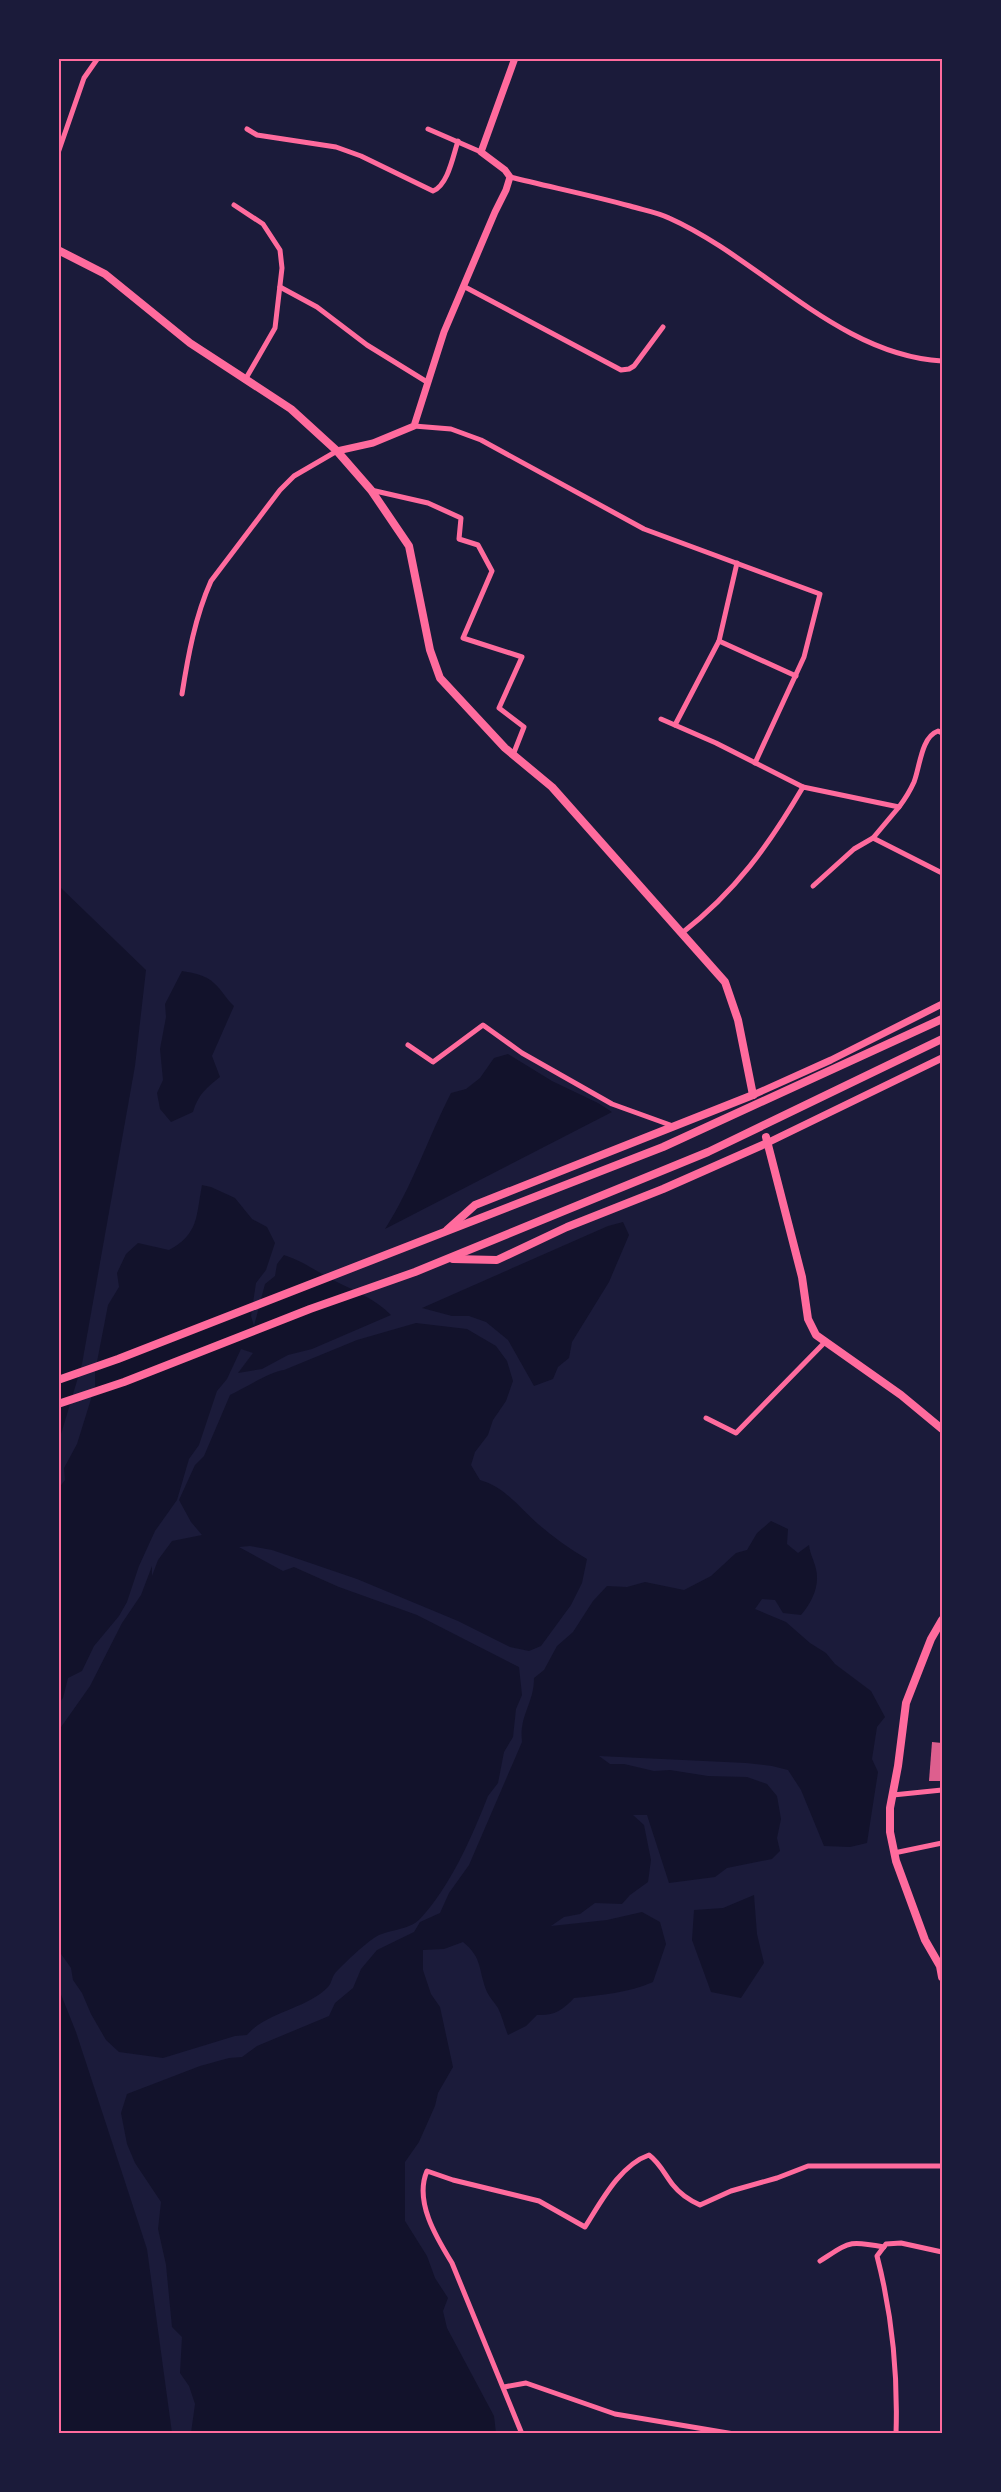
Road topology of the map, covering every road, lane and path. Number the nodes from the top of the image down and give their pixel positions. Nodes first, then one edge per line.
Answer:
1 (98, 58) edge
2 (515, 58) edge
3 (247, 129) dead end
4 (428, 129) dead end
5 (458, 141) junction
6 (481, 152) junction
7 (58, 153) edge
8 (510, 177) junction
9 (234, 206) dead end
10 (58, 250) edge
11 (280, 287) junction
12 (465, 287) junction
13 (663, 327) dead end
14 (942, 361) edge
15 (244, 380) junction
16 (427, 382) junction
17 (414, 426) junction
18 (337, 451) junction
19 (371, 490) junction
20 (737, 563) junction
21 (718, 641) junction
22 (796, 676) junction
23 (182, 694) dead end
24 (661, 719) dead end
25 (675, 725) junction
26 (942, 733) edge
27 (513, 754) junction
28 (755, 763) junction
29 (803, 787) junction
30 (899, 807) junction
31 (873, 838) junction
32 (942, 873) edge
33 (813, 886) dead end
34 (682, 933) junction
35 (942, 1004) edge
36 (942, 1019) edge
37 (942, 1039) edge
38 (408, 1045) dead end
39 (942, 1058) edge
40 (753, 1095) junction
41 (673, 1126) junction
42 (767, 1140) junction
43 (442, 1234) junction
44 (448, 1259) junction
45 (826, 1341) junction
46 (58, 1380) edge
47 (58, 1404) edge
48 (706, 1418) dead end
49 (942, 1429) edge
50 (942, 1620) edge
51 (942, 1790) edge
52 (892, 1795) junction
53 (942, 1843) edge
54 (894, 1853) junction
55 (942, 1977) edge
56 (942, 2166) edge
57 (884, 2247) junction
58 (942, 2252) edge
59 (820, 2261) dead end
60 (504, 2388) junction
61 (522, 2433) edge
62 (734, 2433) edge
63 (896, 2433) edge

1 - 7 street
2 - 6 street
3 - 5 street
4 - 5 street
5 - 6 street
6 - 8 street
8 - 12 street
8 - 14 street
9 - 11 street
10 - 15 main road
11 - 15 street
11 - 16 street
12 - 13 street
12 - 16 street
15 - 18 main road
16 - 17 street
17 - 18 street
17 - 20 street
18 - 19 main road
18 - 23 street
19 - 27 main road
19 - 27 street
20 - 21 street
20 - 22 street
21 - 22 street
21 - 25 street
22 - 28 street
24 - 25 street
25 - 28 street
26 - 30 street
27 - 34 main road
28 - 29 street
29 - 30 street
29 - 34 street
30 - 31 street
31 - 32 street
31 - 33 street
34 - 40 main road
35 - 40 street
36 - 43 highway
37 - 44 highway
38 - 41 street
39 - 42 street
40 - 41 highway
41 - 43 highway
42 - 44 highway
42 - 45 main road
43 - 46 highway
44 - 47 highway
45 - 48 street
45 - 49 main road
50 - 52 main road
51 - 52 street
52 - 54 main road
53 - 54 street
54 - 55 main road
56 - 60 street
57 - 58 street
57 - 59 street
57 - 63 street
60 - 61 street
60 - 62 street

